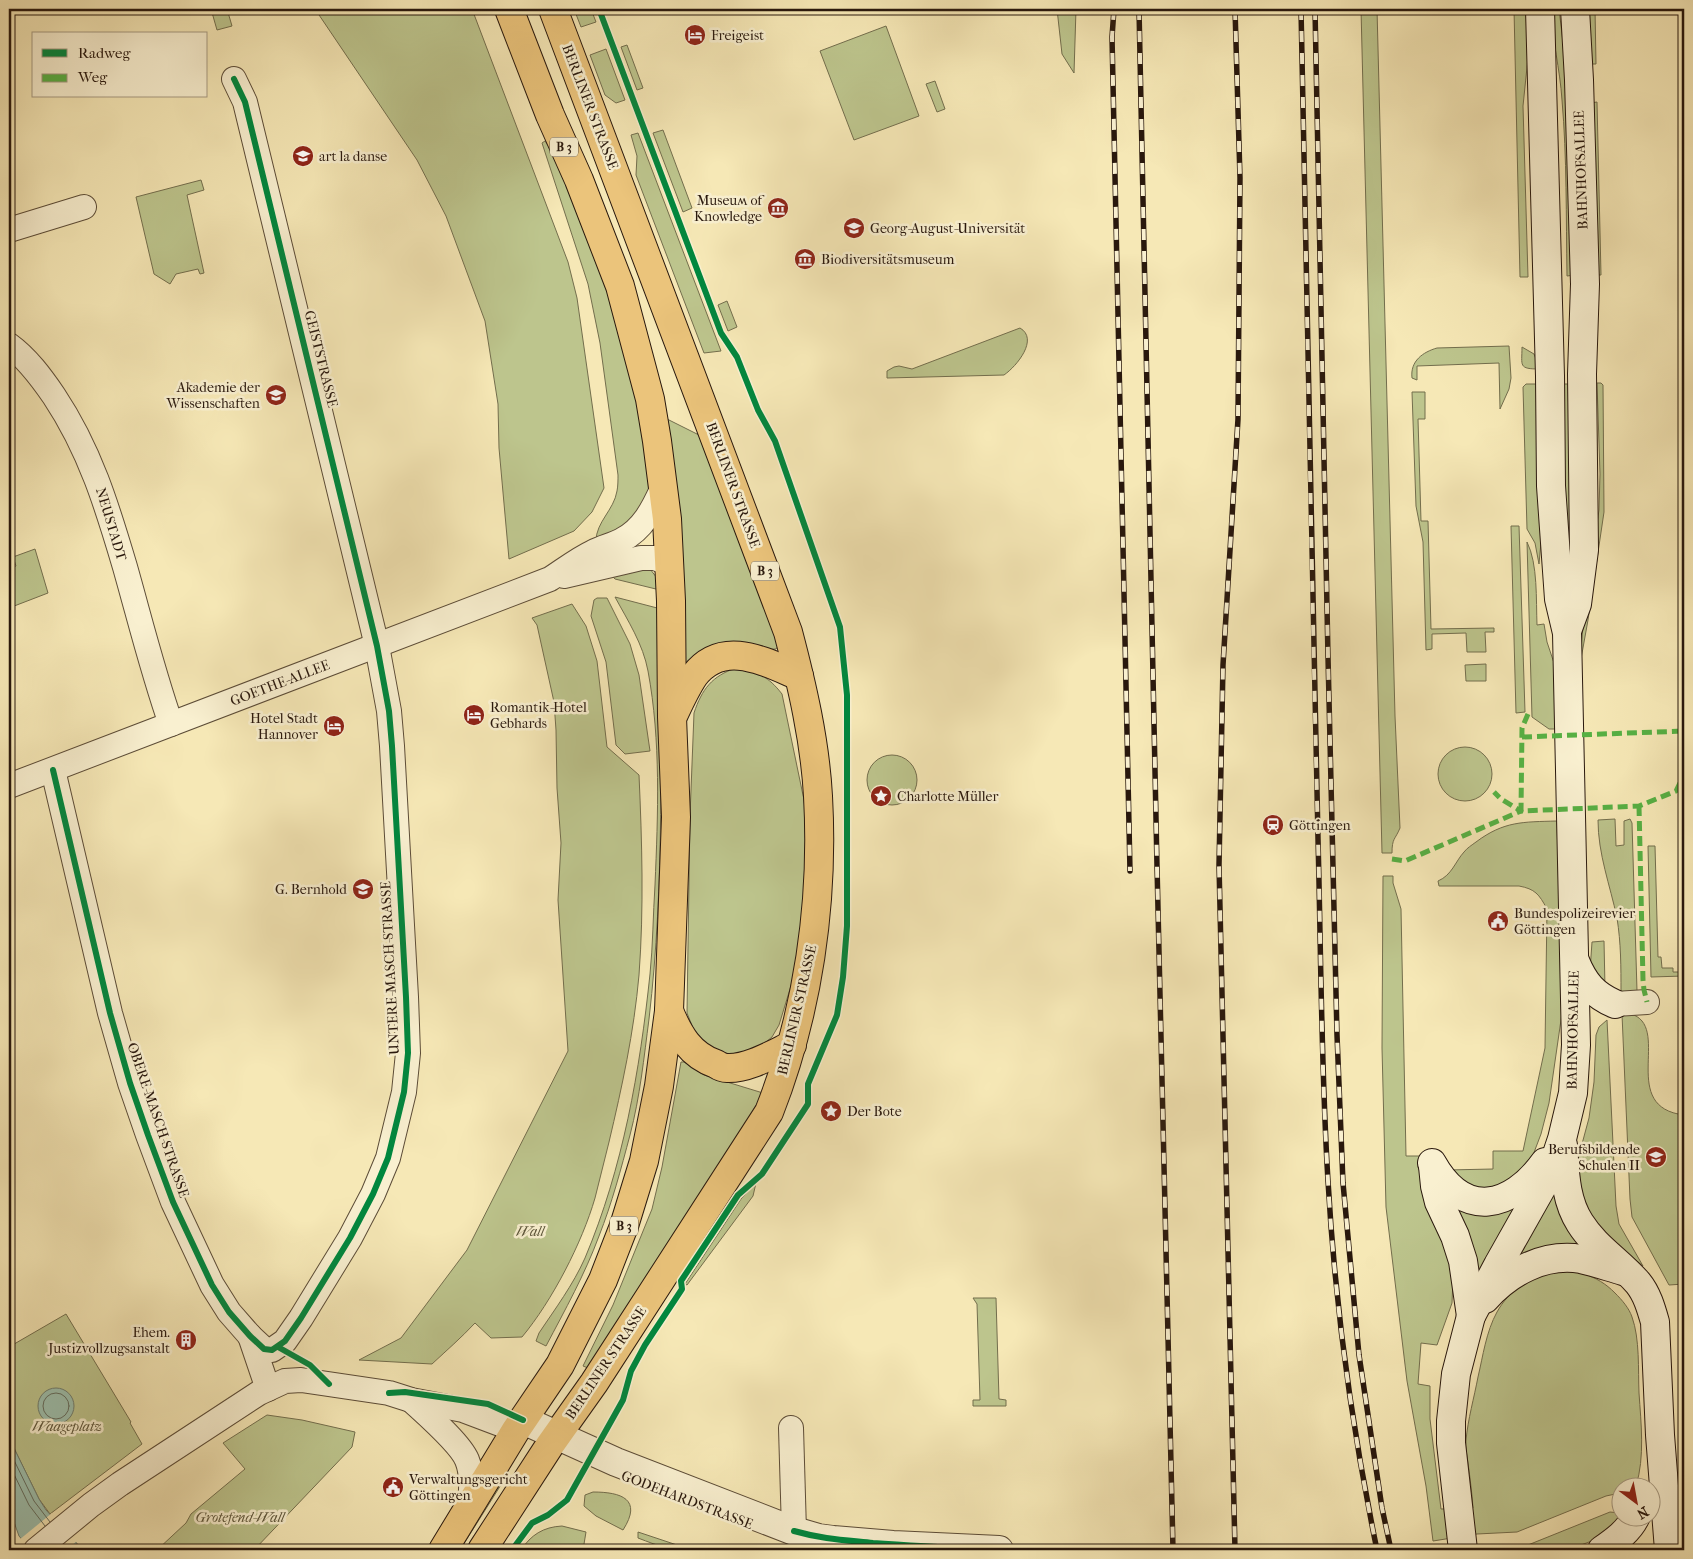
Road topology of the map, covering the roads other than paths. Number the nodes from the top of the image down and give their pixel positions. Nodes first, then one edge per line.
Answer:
1 (509, 9) edge
2 (553, 9) edge
3 (1540, 9) edge
4 (1575, 9) edge
5 (234, 79) dead end
6 (84, 207) dead end
7 (9, 230) edge
8 (1548, 330) junction
9 (1583, 331) junction
10 (9, 345) edge
11 (662, 489) junction
12 (670, 564) junction
13 (550, 579) junction
14 (1567, 633) junction
15 (377, 646) junction
16 (800, 676) junction
17 (672, 717) junction
18 (171, 724) junction
19 (52, 770) junction
20 (9, 786) edge
21 (1574, 958) junction
22 (1647, 1002) dead end
23 (1615, 1004) junction
24 (669, 1011) junction
25 (792, 1045) junction
26 (1576, 1045) junction
27 (1562, 1139) junction
28 (1626, 1272) junction
29 (1471, 1316) junction
30 (250, 1336) junction
31 (278, 1346) joint
32 (277, 1385) junction
33 (400, 1397) junction
34 (520, 1425) junction
35 (791, 1428) dead end
36 (1660, 1435) junction
37 (553, 1440) junction
38 (1651, 1476) edge
39 (470, 1507) junction
40 (1630, 1526) edge
41 (794, 1531) junction
42 (893, 1545) junction
43 (36, 1550) edge
44 (443, 1550) edge
45 (482, 1550) edge
46 (999, 1550) edge
47 (1463, 1550) edge
48 (1602, 1550) edge
49 (1669, 1550) edge

1 - 11 main road, B 3
2 - 16 main road, BERLINER STRASSE / B 3
3 - 8 main road, BAHNHOFSALLEE
4 - 9 main road, BAHNHOFSALLEE
5 - 15 street, GEISTSTRASSE
6 - 7 street
8 - 9 main road
8 - 14 main road, BAHNHOFSALLEE
9 - 14 main road, BAHNHOFSALLEE
10 - 18 street, NEUSTADT
11 - 12 main road, B 3
11 - 13 street, GOETHE-ALLEE
12 - 13 street, GOETHE-ALLEE
12 - 17 main road, B 3
13 - 15 street, GOETHE-ALLEE
14 - 21 main road, BAHNHOFSALLEE
15 - 18 street, GOETHE-ALLEE
15 - 31 street, UNTERE-MASCH-STRASSE
16 - 17 main road
16 - 25 main road, BERLINER STRASSE / B 3
17 - 24 main road, B 3
18 - 19 street, GOETHE-ALLEE
19 - 20 street, GOETHE-ALLEE
19 - 30 street, OBERE-MASCH-STRASSE
21 - 23 main road
21 - 26 main road, BAHNHOFSALLEE
22 - 23 street
23 - 26 main road
24 - 25 main road
24 - 34 main road, B 3
25 - 37 main road, BERLINER STRASSE / B 3
26 - 27 main road, BAHNHOFSALLEE
27 - 28 main road
27 - 29 main road, BAHNHOFSALLEE
27 - 29 main road
28 - 29 main road
28 - 36 main road
29 - 47 main road, BAHNHOFSALLEE
30 - 31 street, OBERE-MASCH-STRASSE
30 - 32 street, OBERE-MASCH-STRASSE
32 - 33 street
32 - 43 street
33 - 34 street
33 - 39 street
34 - 37 main road, GODEHARDSTRASSE
34 - 39 main road, B 3
35 - 41 street
36 - 38 main road
36 - 49 main road
37 - 41 main road, GODEHARDSTRASSE
37 - 42 main road, GODEHARDSTRASSE
37 - 45 main road, BERLINER STRASSE / B 3
39 - 44 main road, B 3
40 - 48 main road
41 - 42 main road, GODEHARDSTRASSE
42 - 46 main road, GODEHARDSTRASSE

